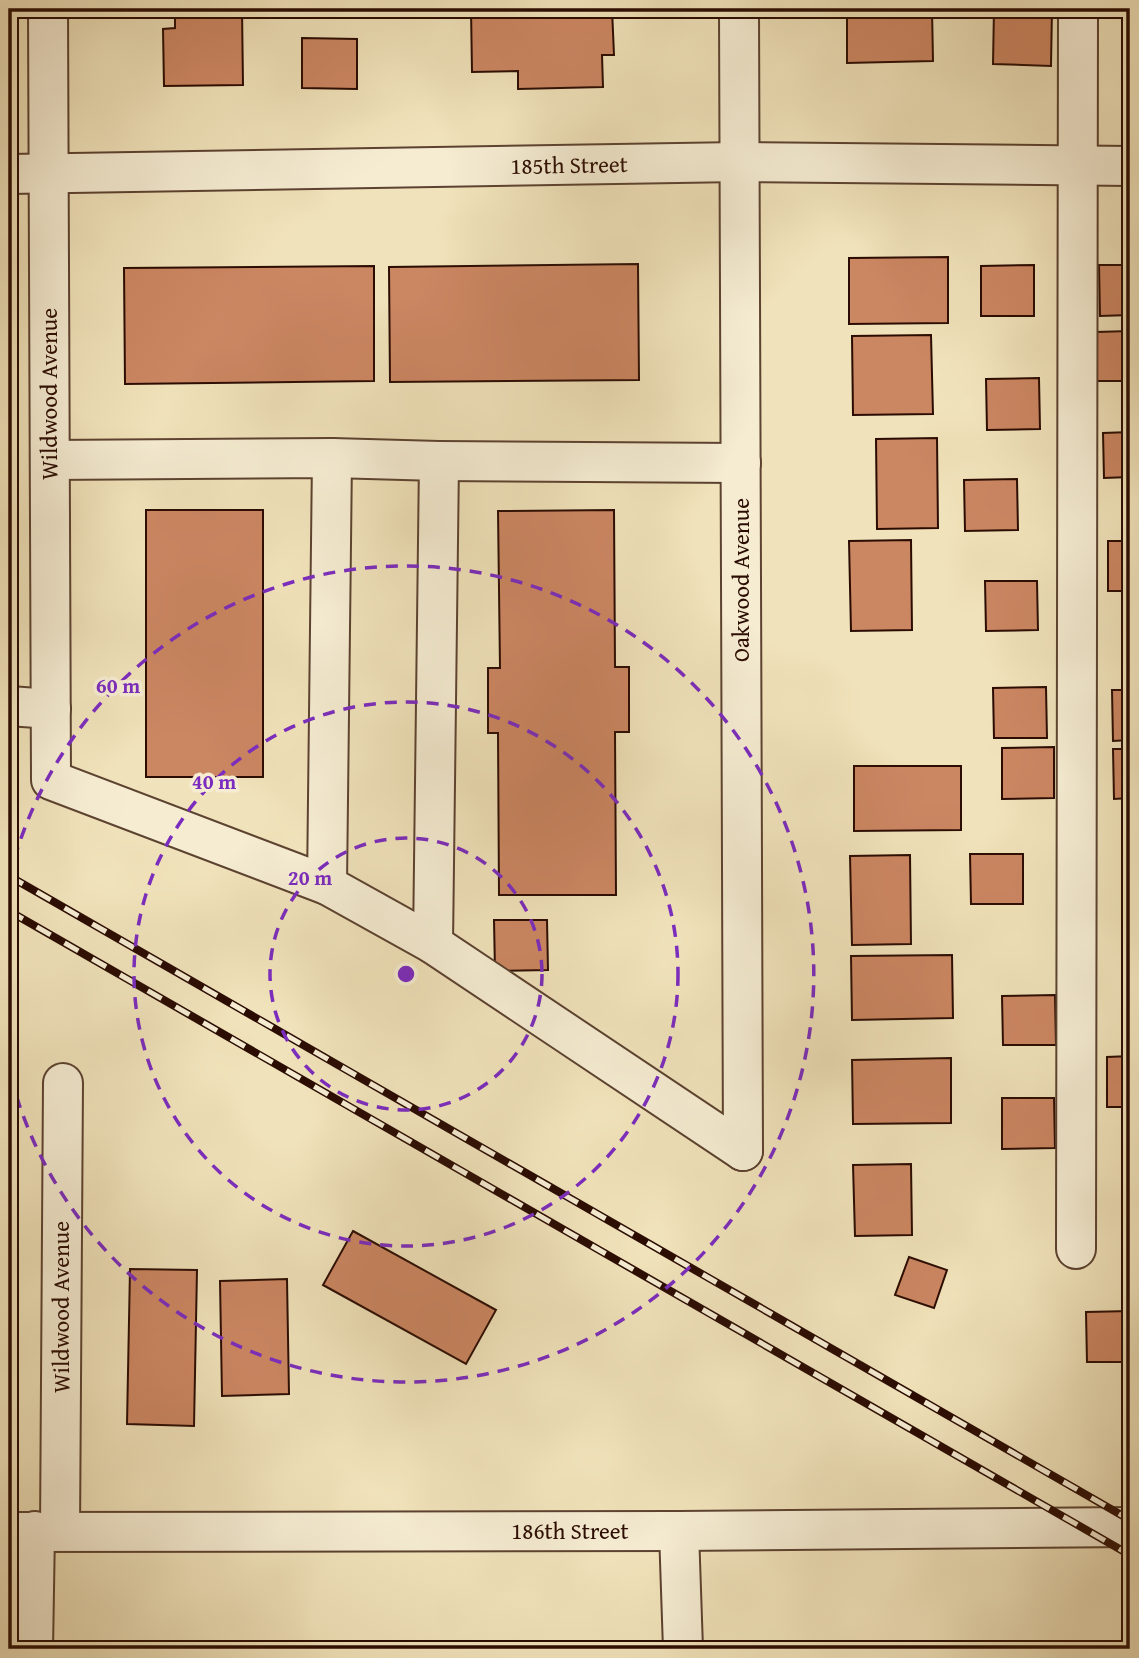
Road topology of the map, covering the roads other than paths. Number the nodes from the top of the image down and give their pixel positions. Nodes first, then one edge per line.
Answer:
1 (48, 9) edge
2 (739, 9) edge
3 (1078, 9) edge
4 (739, 162) junction
5 (1079, 166) junction
6 (1130, 166) edge
7 (9, 174) edge
8 (49, 174) junction
9 (332, 458) junction
10 (50, 460) junction
11 (439, 461) junction
12 (741, 463) junction
13 (9, 706) edge
14 (51, 709) junction
15 (327, 885) junction
16 (433, 944) junction
17 (62, 1083) dead end
18 (1076, 1249) dead end
19 (1130, 1527) edge
20 (34, 1531) edge
21 (679, 1531) junction
22 (33, 1649) edge
23 (683, 1649) edge

1 - 8 street, Wildwood Avenue
2 - 4 street, Oakwood Avenue
3 - 5 street
4 - 5 street, 185th Street
4 - 8 street, 185th Street
4 - 12 street, Oakwood Avenue
5 - 6 street, 185th Street
5 - 18 street
7 - 8 street, 185th Street
8 - 10 street, Wildwood Avenue
9 - 10 street
9 - 11 street
9 - 15 street
10 - 14 street, Wildwood Avenue
11 - 12 street
11 - 16 street
12 - 16 street, Oakwood Avenue
13 - 14 street
14 - 15 street, Wildwood Avenue
15 - 16 street
17 - 20 street, Wildwood Avenue
19 - 21 street, 186th Street
20 - 21 street, 186th Street
20 - 22 street, Wildwood Avenue
21 - 23 street

